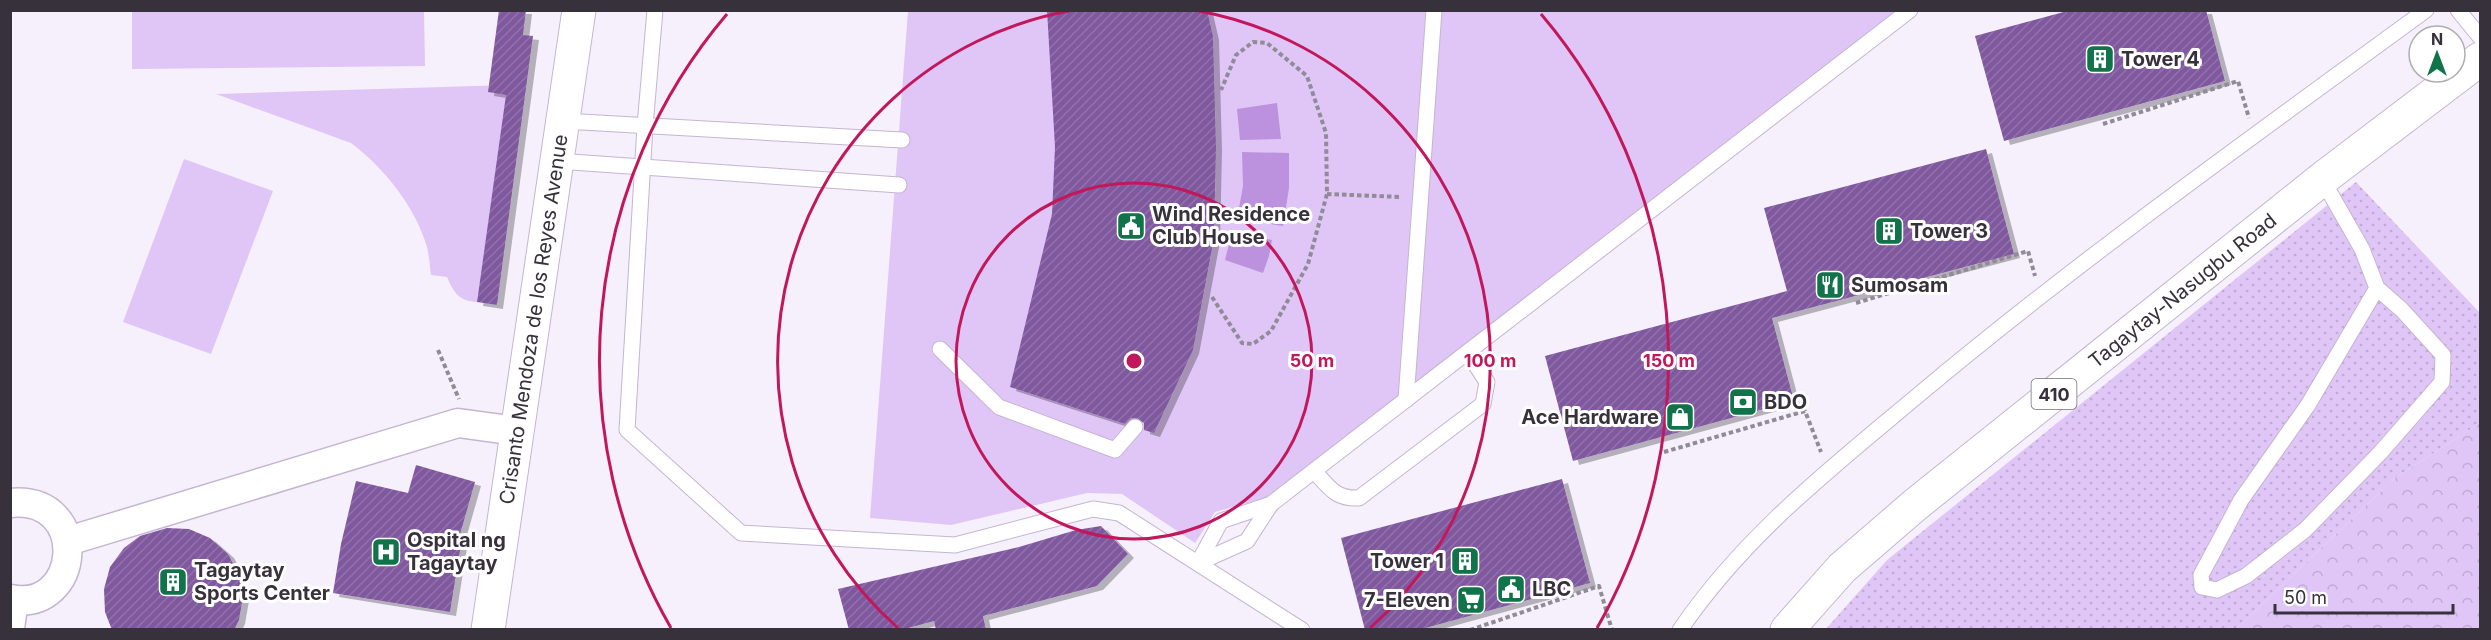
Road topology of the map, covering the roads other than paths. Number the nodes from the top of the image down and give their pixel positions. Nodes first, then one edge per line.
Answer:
1 (579, 10) edge
2 (655, 10) edge
3 (1434, 10) edge
4 (1910, 10) edge
5 (2426, 10) edge
6 (2458, 10) edge
7 (2481, 37) edge
8 (2481, 59) edge
9 (563, 121) junction
10 (645, 126) junction
11 (902, 140) dead end
12 (557, 161) junction
13 (643, 167) junction
14 (2322, 179) junction
15 (899, 185) dead end
16 (2377, 288) junction
17 (940, 349) dead end
18 (1468, 353) junction
19 (1406, 400) junction
20 (1135, 427) dead end
21 (516, 431) junction
22 (1314, 471) junction
23 (10, 504) edge
24 (1271, 504) junction
25 (68, 541) junction
26 (1198, 562) junction
27 (12, 599) edge
28 (10, 628) edge
29 (488, 630) edge
30 (1302, 630) edge
31 (1680, 630) edge
32 (1787, 630) edge

1 - 9 main road, Crisanto Mendoza de los Reyes Avenue
2 - 10 lane
3 - 19 lane
4 - 18 lane
5 - 31 lane
6 - 7 lane
8 - 14 main road, Tagaytay-Nasugbu Road / 410
9 - 10 lane
9 - 12 main road, Crisanto Mendoza de los Reyes Avenue
10 - 11 lane
10 - 13 lane
12 - 13 lane
12 - 21 main road, Crisanto Mendoza de los Reyes Avenue
13 - 15 lane
13 - 26 lane
14 - 16 lane
14 - 32 main road, Tagaytay-Nasugbu Road / 410
16 - 16 lane
17 - 20 lane
18 - 19 lane
18 - 22 lane
19 - 22 lane
21 - 25 street
21 - 29 main road, Crisanto Mendoza de los Reyes Avenue
22 - 24 lane
23 - 25 street
24 - 26 lane
24 - 26 lane
25 - 27 street
26 - 30 lane
27 - 28 street

